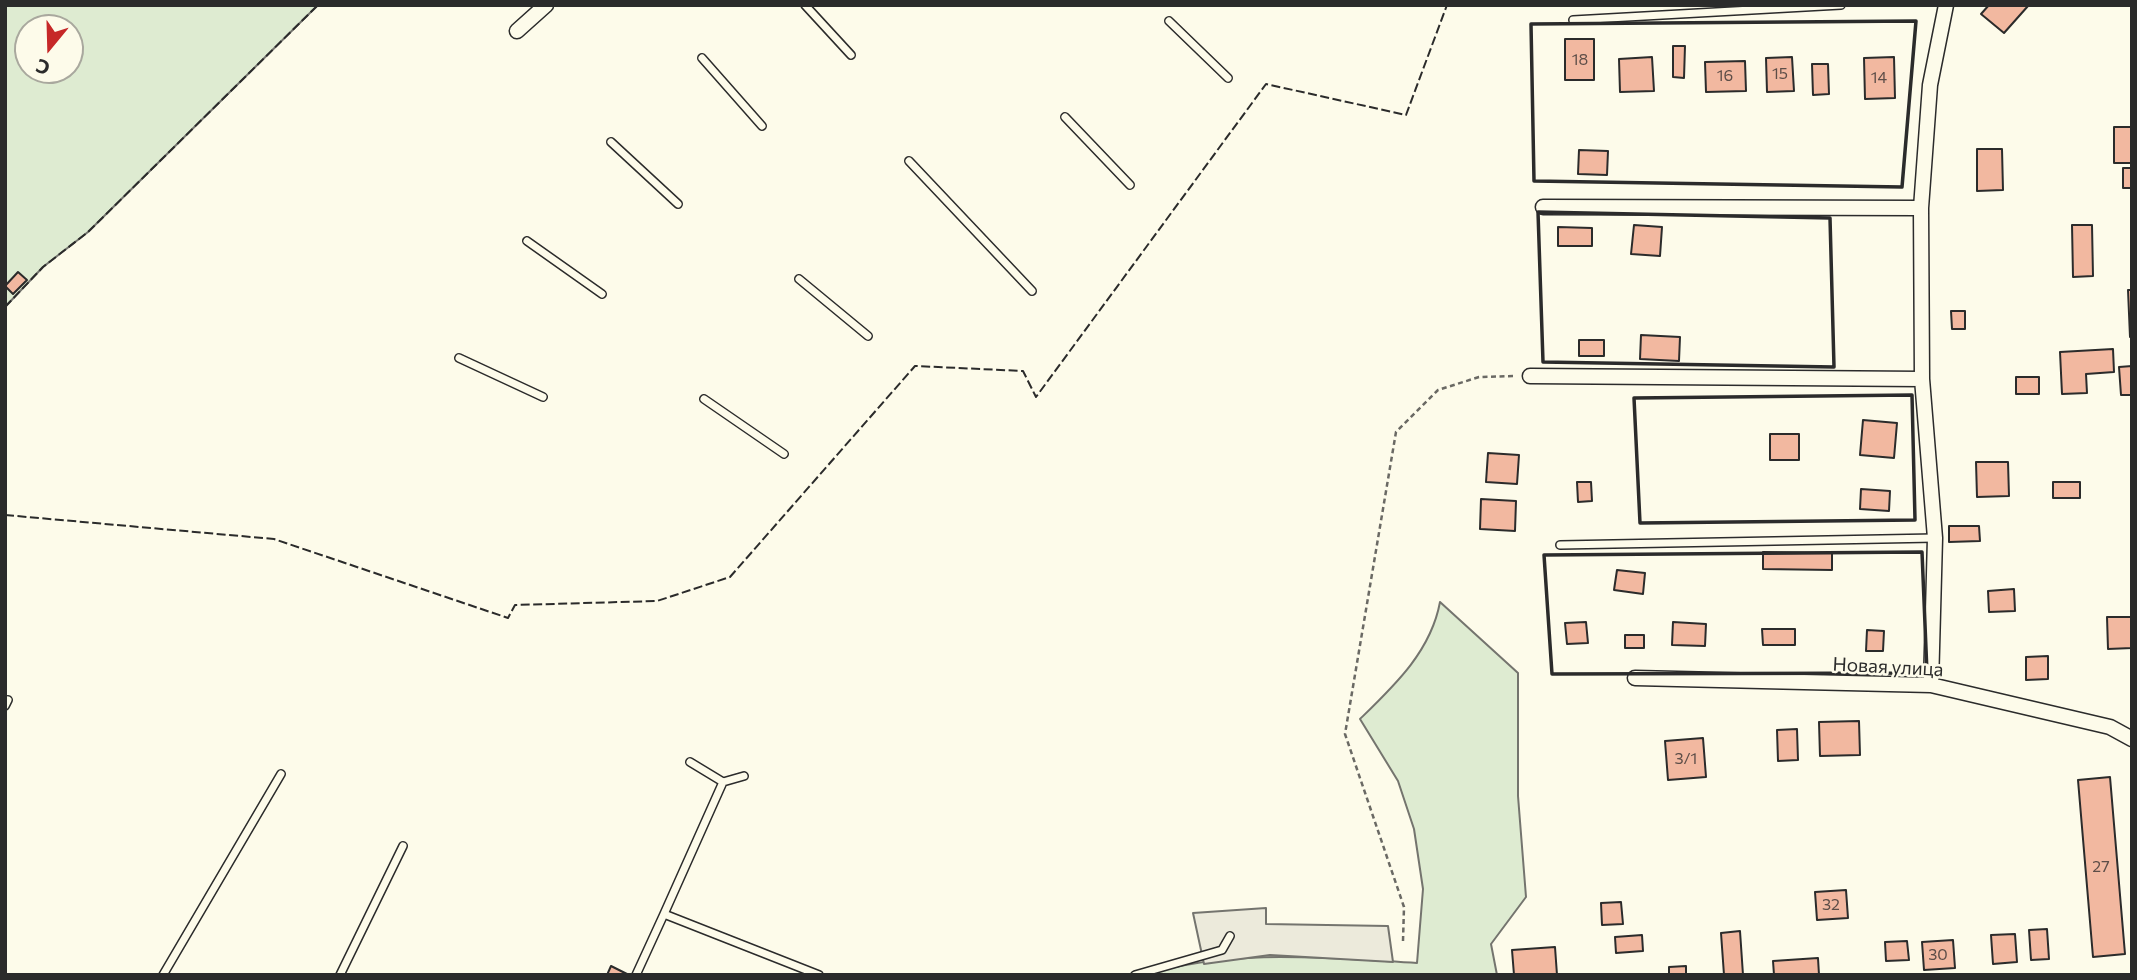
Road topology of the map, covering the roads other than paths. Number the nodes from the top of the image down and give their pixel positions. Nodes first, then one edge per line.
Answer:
1 (546, 5) edge
2 (805, 5) edge
3 (1841, 5) edge
4 (1946, 5) edge
5 (1573, 20) dead end
6 (1169, 21) dead end
7 (517, 31) dead end
8 (851, 55) dead end
9 (702, 58) dead end
10 (1228, 78) dead end
11 (1065, 117) dead end
12 (762, 126) dead end
13 (611, 142) dead end
14 (909, 161) dead end
15 (1130, 185) dead end
16 (678, 204) dead end
17 (1543, 207) dead end
18 (1921, 208) junction
19 (527, 241) dead end
20 (799, 279) dead end
21 (1032, 291) dead end
22 (602, 294) dead end
23 (869, 337) dead end
24 (459, 358) dead end
25 (1530, 376) road end
26 (1922, 379) junction
27 (543, 397) dead end
28 (704, 399) dead end
29 (784, 454) dead end
30 (1936, 538) junction
31 (1560, 545) dead end
32 (1635, 678) dead end
33 (1931, 685) junction
34 (2132, 739) edge
35 (690, 762) dead end
36 (281, 775) dead end
37 (744, 776) dead end
38 (723, 782) junction
39 (403, 846) dead end
40 (664, 914) junction
41 (1230, 936) dead end
42 (163, 975) edge
43 (340, 975) edge
44 (636, 975) edge
45 (819, 975) edge
46 (1135, 975) edge

1 - 7 street
2 - 8 lane
3 - 5 lane
4 - 18 street
6 - 10 lane
9 - 12 lane
11 - 15 lane
13 - 16 lane
14 - 21 lane
17 - 18 street
18 - 26 street
19 - 22 lane
20 - 23 lane
24 - 27 lane
25 - 26 street
26 - 30 street
28 - 29 lane
30 - 31 lane
30 - 33 street
32 - 33 street, Новая улица
33 - 34 street, Новая улица
35 - 38 lane
36 - 42 lane
37 - 38 lane
38 - 40 lane
39 - 43 lane
40 - 44 lane
40 - 45 lane
41 - 46 lane

